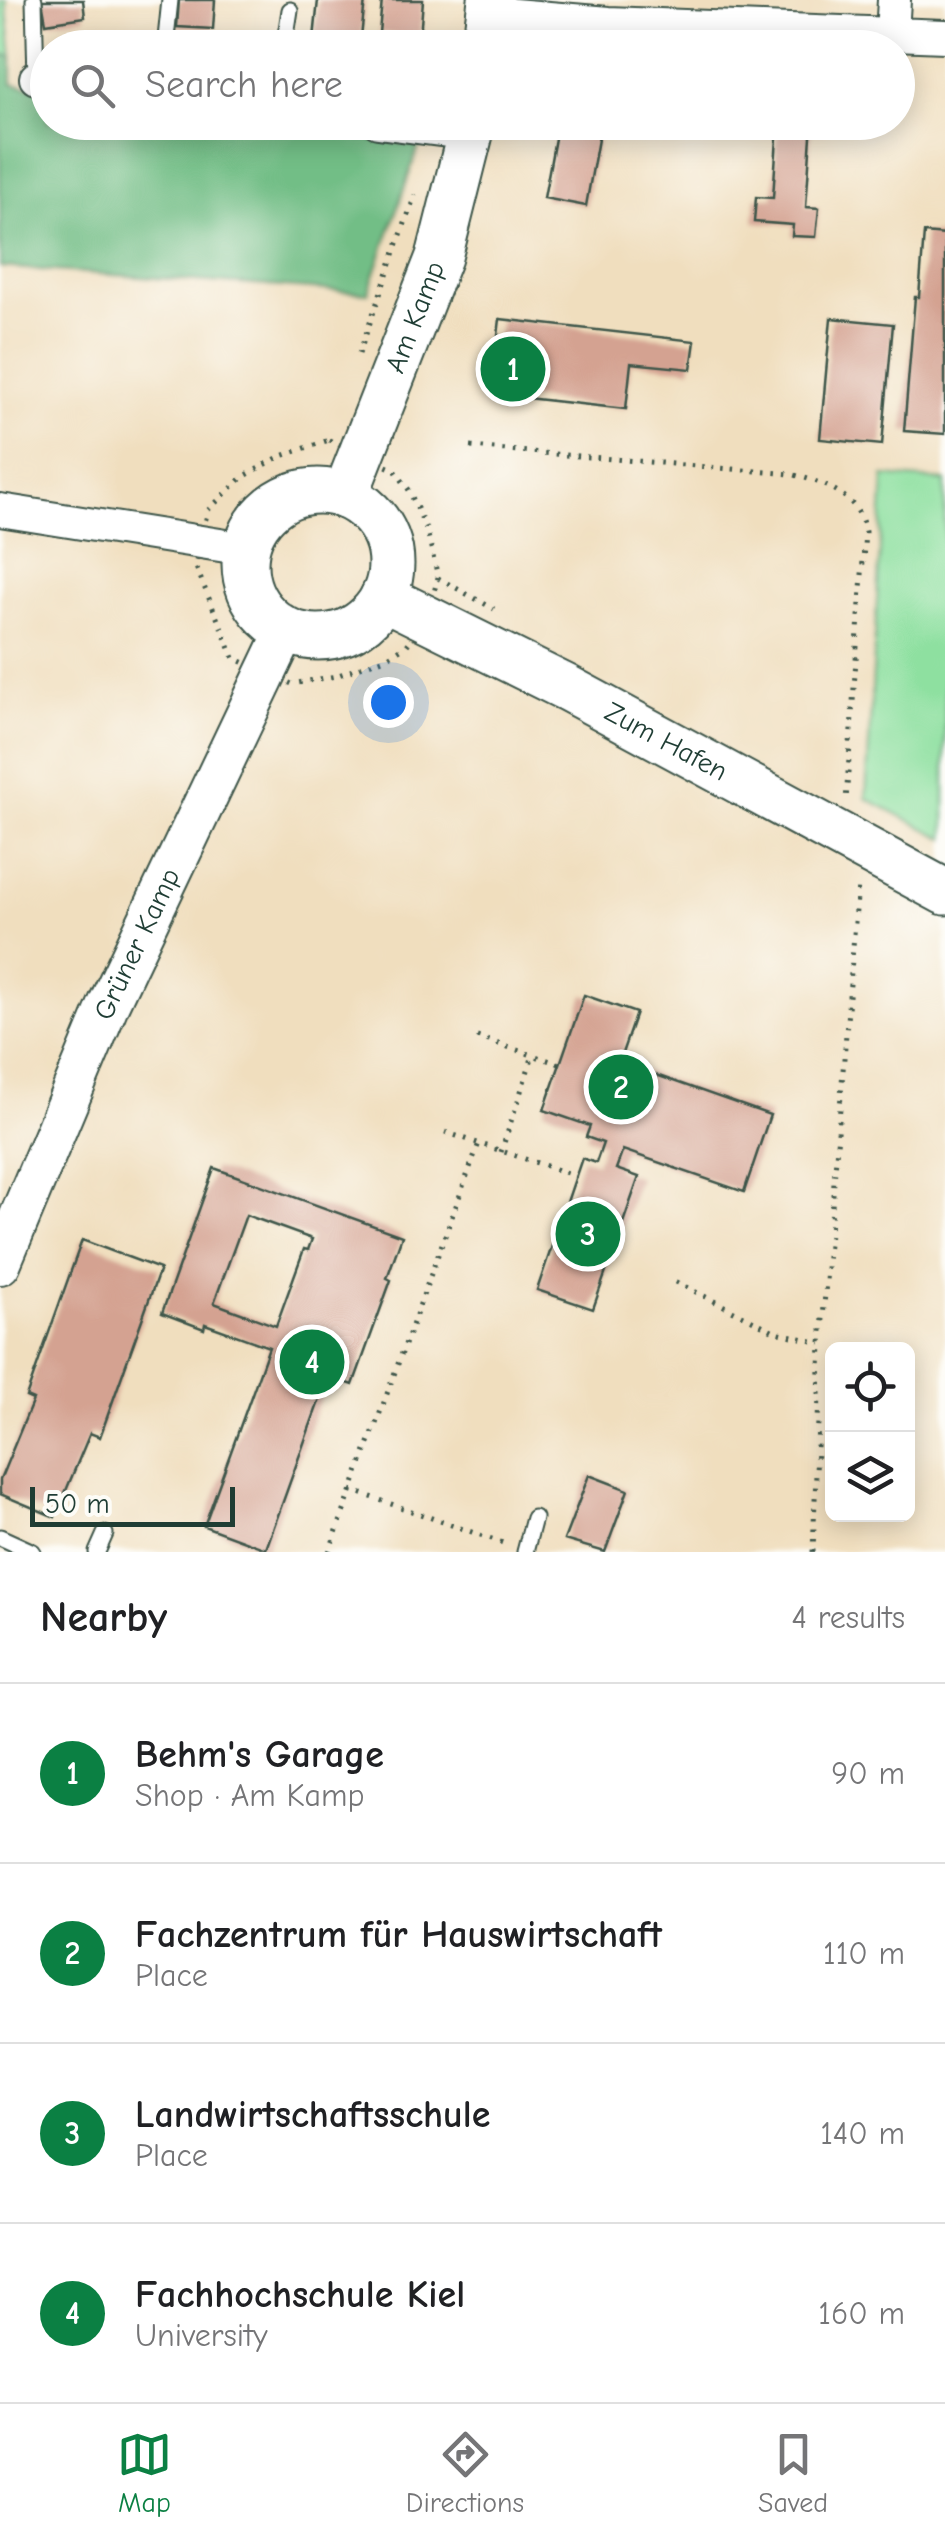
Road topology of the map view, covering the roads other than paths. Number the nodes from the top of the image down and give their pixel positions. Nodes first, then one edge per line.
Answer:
1 (34, 0) edge
2 (170, 0) edge
3 (894, 0) edge
4 (290, 10) dead end
5 (489, 20) edge
6 (37, 30) edge
7 (167, 30) edge
8 (287, 30) edge
9 (789, 30) edge
10 (892, 30) edge
11 (915, 35) edge
12 (945, 36) edge
13 (469, 140) edge
14 (346, 496) junction
15 (0, 510) edge
16 (245, 549) junction
17 (383, 598) junction
18 (286, 631) junction
19 (945, 892) edge
20 (0, 1264) edge
21 (534, 1518) dead end
22 (106, 1534) dead end
23 (0, 1537) edge
24 (525, 1551) edge
25 (33, 1552) edge
26 (98, 1552) edge

1 - 6 lane
2 - 7 lane
3 - 10 street
4 - 8 lane
5 - 9 street
11 - 12 street
13 - 14 main road, Am Kamp
14 - 16 main road
14 - 17 main road
15 - 16 street
16 - 18 main road
17 - 18 main road
17 - 19 main road, Zum Hafen
18 - 20 street, Grüner Kamp
21 - 24 lane
22 - 26 lane
23 - 25 lane

